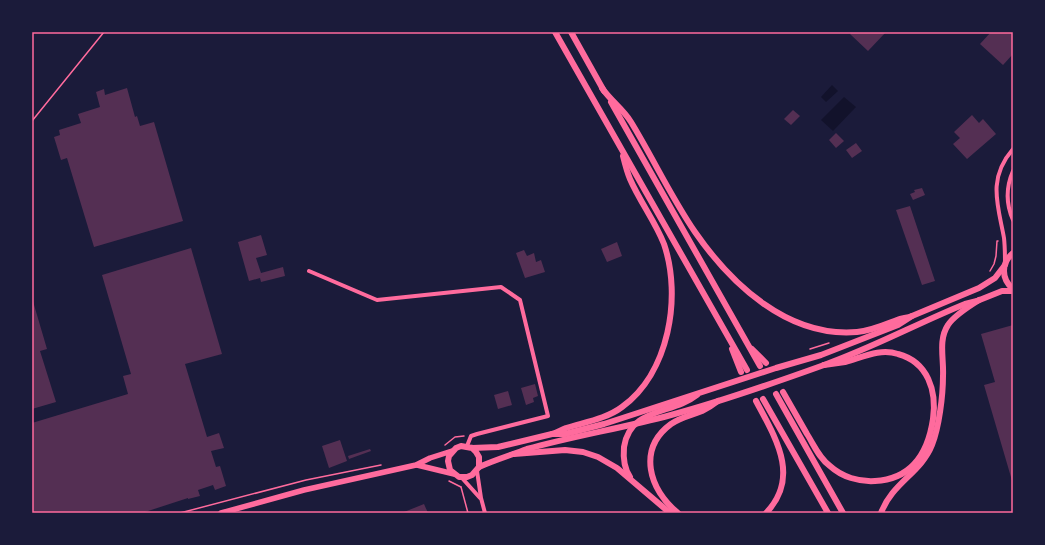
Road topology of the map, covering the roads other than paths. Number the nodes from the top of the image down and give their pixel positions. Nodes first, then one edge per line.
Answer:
1 (555, 32) edge
2 (571, 32) edge
3 (602, 88) junction
4 (617, 142) junction
5 (1013, 149) edge
6 (1013, 171) edge
7 (1013, 220) edge
8 (1013, 253) edge
9 (1005, 264) junction
10 (308, 271) dead end
11 (1013, 290) edge
12 (979, 300) junction
13 (912, 316) junction
14 (745, 340) junction
15 (766, 363) dead end
16 (824, 365) junction
17 (760, 366) dead end
18 (744, 371) dead end
19 (783, 392) dead end
20 (697, 394) junction
21 (776, 394) dead end
22 (763, 399) dead end
23 (720, 400) junction
24 (756, 401) dead end
25 (635, 424) junction
26 (552, 434) junction
27 (469, 447) junction
28 (452, 451) junction
29 (514, 454) junction
30 (416, 465) junction
31 (478, 469) junction
32 (454, 474) junction
33 (462, 478) junction
34 (637, 485) junction
35 (480, 498) junction
36 (221, 513) edge
37 (485, 513) edge
38 (670, 513) edge
39 (678, 513) edge
40 (766, 513) edge
41 (828, 513) edge
42 (843, 513) edge
43 (881, 513) edge

1 - 4 main road
2 - 3 main road
3 - 13 main road
3 - 14 main road
4 - 18 main road
4 - 26 main road
5 - 9 street
6 - 7 street
8 - 9 main road
9 - 11 main road
9 - 13 main road
10 - 27 street
11 - 12 main road
12 - 16 main road
12 - 43 main road
13 - 20 main road
14 - 15 main road
14 - 17 main road
16 - 19 main road
16 - 23 main road
20 - 25 main road
20 - 26 main road
21 - 42 main road
22 - 41 main road
23 - 25 main road
23 - 39 main road
24 - 40 main road
25 - 29 main road
25 - 34 main road
26 - 27 main road
27 - 28 main road
27 - 31 main road
28 - 30 main road
28 - 32 main road
29 - 31 main road
29 - 34 main road
30 - 32 main road
30 - 36 main road
31 - 33 main road
31 - 35 street
32 - 33 main road
33 - 35 street
34 - 38 main road
35 - 37 street

